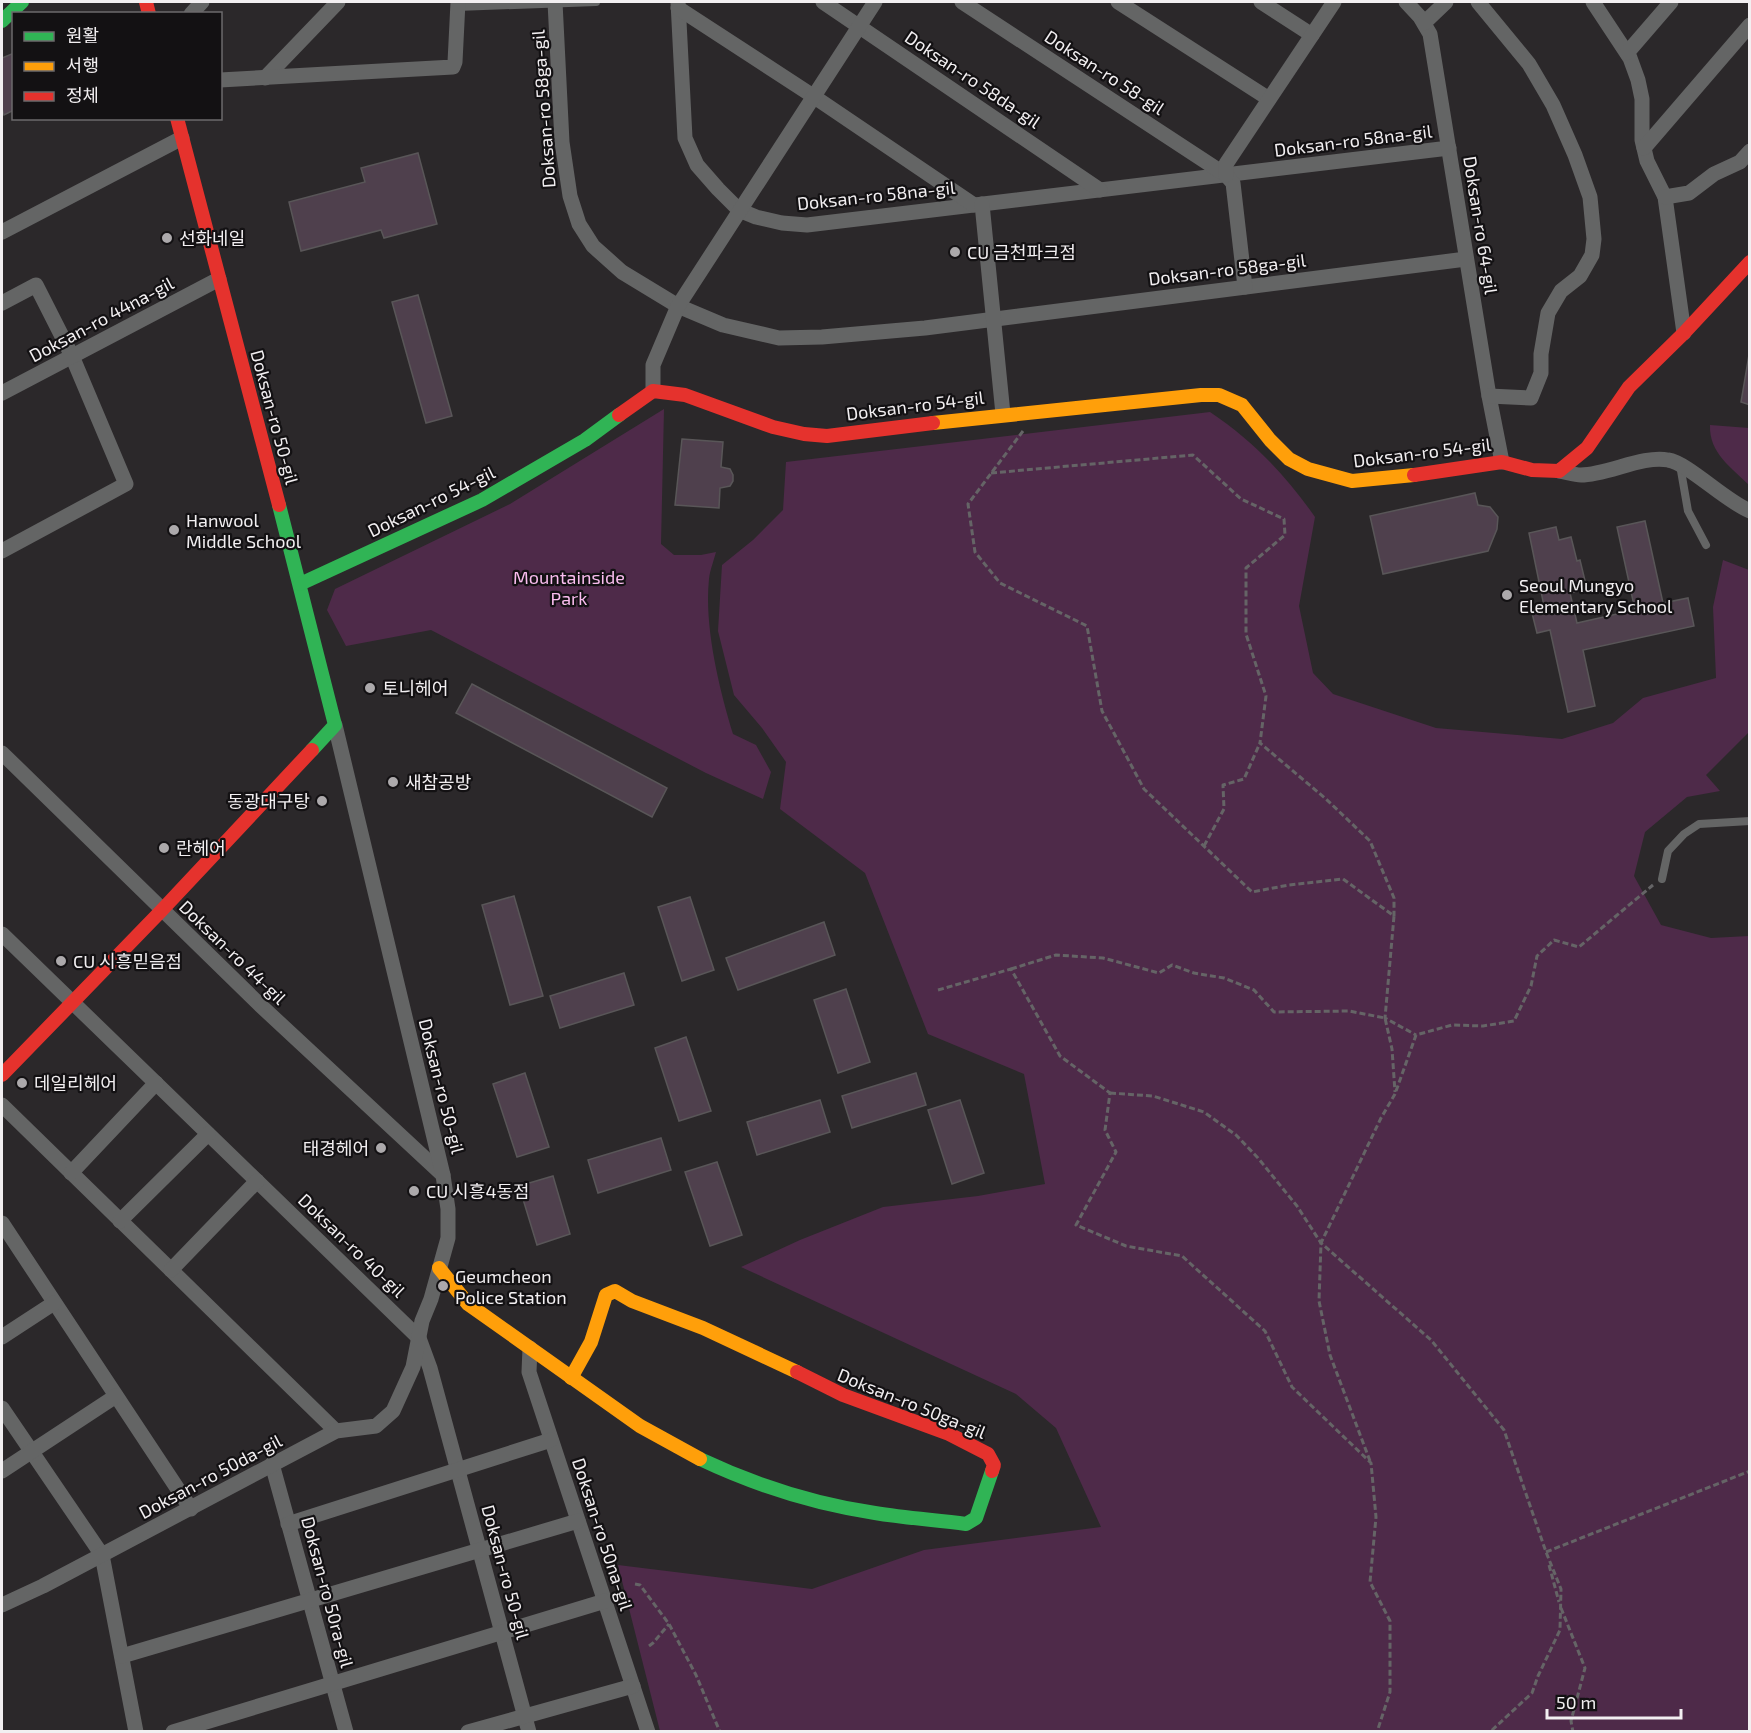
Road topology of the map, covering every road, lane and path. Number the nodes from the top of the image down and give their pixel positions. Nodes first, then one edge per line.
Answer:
1 (555, 2) edge
2 (596, 2) edge
3 (823, 2) edge
4 (875, 2) edge
5 (962, 2) edge
6 (1118, 2) edge
7 (1261, 2) edge
8 (1334, 2) edge
9 (1406, 2) edge
10 (1446, 2) edge
11 (1478, 2) edge
12 (1593, 2) edge
13 (1671, 2) edge
14 (19, 3) edge
15 (334, 3) edge
16 (458, 4) edge
17 (678, 5) edge
18 (2, 21) edge
19 (1424, 23) junction
20 (860, 25) junction
21 (1749, 25) edge
22 (1311, 35) junction
23 (1627, 53) junction
24 (264, 78) junction
25 (222, 80) edge
26 (813, 96) junction
27 (1269, 99) junction
28 (178, 120) edge
29 (182, 138) junction
30 (1449, 148) junction
31 (1644, 148) junction
32 (1749, 151) edge
33 (1226, 175) junction
34 (1100, 190) junction
35 (1665, 197) junction
36 (978, 204) junction
37 (739, 210) junction
38 (2, 232) edge
39 (1466, 259) junction
40 (1749, 262) edge
41 (219, 279) junction
42 (1245, 287) junction
43 (2, 303) edge
44 (678, 306) junction
45 (993, 319) junction
46 (1684, 333) junction
47 (72, 356) junction
48 (653, 391) junction
49 (2, 393) edge
50 (1489, 396) junction
51 (1039, 410) junction
52 (1003, 414) junction
53 (1502, 462) junction
54 (1680, 465) junction
55 (1558, 471) junction
56 (991, 473) junction
57 (1749, 511) edge
58 (1706, 545) dead end
59 (2, 551) edge
60 (300, 584) junction
61 (335, 725) junction
62 (1260, 743) junction
63 (2, 753) edge
64 (1749, 821) edge
65 (1204, 846) junction
66 (1662, 879) joint
67 (162, 910) junction
68 (1394, 916) junction
69 (2, 933) edge
70 (1011, 969) junction
71 (938, 990) dead end
72 (73, 1002) junction
73 (1385, 1018) junction
74 (1416, 1035) junction
75 (2, 1075) edge
76 (156, 1083) junction
77 (1110, 1093) junction
78 (1395, 1094) junction
79 (2, 1105) edge
80 (208, 1134) junction
81 (71, 1173) junction
82 (443, 1175) junction
83 (257, 1181) junction
84 (120, 1221) junction
85 (2, 1223) edge
86 (1321, 1243) junction
87 (439, 1268) junction
88 (171, 1270) junction
89 (54, 1303) junction
90 (2, 1336) edge
91 (419, 1338) junction
92 (530, 1348) junction
93 (571, 1378) junction
94 (116, 1396) junction
95 (2, 1408) edge
96 (336, 1431) junction
97 (551, 1440) junction
98 (32, 1452) junction
99 (1371, 1463) junction
100 (272, 1464) junction
101 (457, 1470) junction
102 (2, 1471) edge
103 (1749, 1471) edge
104 (191, 1509) junction
105 (578, 1521) junction
106 (288, 1524) junction
107 (479, 1550) junction
108 (1546, 1552) junction
109 (102, 1555) junction
110 (635, 1584) dead end
111 (310, 1600) junction
112 (605, 1601) junction
113 (2, 1605) edge
114 (1561, 1606) junction
115 (669, 1624) junction
116 (502, 1632) junction
117 (649, 1646) dead end
118 (122, 1656) junction
119 (333, 1683) junction
120 (633, 1686) junction
121 (525, 1716) junction
122 (136, 1731) edge
123 (173, 1731) edge
124 (346, 1731) edge
125 (468, 1731) edge
126 (529, 1731) edge
127 (648, 1731) edge
128 (720, 1731) edge
129 (1377, 1731) edge
130 (1490, 1731) edge
131 (1573, 1731) edge

1 - 2 lane
1 - 16 lane, Doksan-ro 58ga-gil
1 - 44 street, Doksan-ro 58ga-gil
3 - 20 street, Doksan-ro 58da-gil
4 - 20 street
5 - 33 street, Doksan-ro 58-gil
6 - 27 street
7 - 22 street
8 - 22 street
9 - 19 street, Doksan-ro 64-gil
10 - 19 street
11 - 50 street
12 - 23 street
13 - 23 street
14 - 18 street
15 - 24 street
16 - 24 street
17 - 26 street
17 - 37 street, Doksan-ro 58na-gil
19 - 30 street, Doksan-ro 64-gil
20 - 26 street
20 - 34 street, Doksan-ro 58da-gil
21 - 31 street
22 - 27 street
23 - 31 street
24 - 25 street
26 - 36 street
26 - 37 street
27 - 33 street
28 - 29 street, Doksan-ro 50-gil
29 - 38 street
29 - 41 street, Doksan-ro 50-gil
30 - 33 street, Doksan-ro 58na-gil
30 - 39 street, Doksan-ro 64-gil
31 - 35 street
32 - 35 street
33 - 34 street, Doksan-ro 58na-gil
33 - 42 street
34 - 36 street, Doksan-ro 58na-gil
35 - 46 street
36 - 37 street, Doksan-ro 58na-gil
36 - 45 street, Doksan-ro 58na-gil
37 - 44 street
39 - 42 street, Doksan-ro 58ga-gil
39 - 50 street, Doksan-ro 64-gil
40 - 46 street
41 - 47 street, Doksan-ro 44na-gil
41 - 60 street, Doksan-ro 50-gil
42 - 45 street, Doksan-ro 58ga-gil
43 - 47 street
44 - 45 street, Doksan-ro 58ga-gil
44 - 48 street
45 - 52 street
46 - 55 street
47 - 49 street, Doksan-ro 44na-gil
47 - 59 street
48 - 52 street, Doksan-ro 54-gil
48 - 60 street, Doksan-ro 54-gil
50 - 53 street, Doksan-ro 64-gil
51 - 52 street, Doksan-ro 54-gil
51 - 53 street, Doksan-ro 54-gil
51 - 56 path
53 - 55 street, Doksan-ro 54-gil
54 - 55 street, Doksan-ro 54-gil
54 - 57 street, Doksan-ro 54-gil
54 - 58 lane
56 - 62 path
56 - 65 path
60 - 61 street, Doksan-ro 50-gil
61 - 67 street
61 - 82 street, Doksan-ro 50-gil
62 - 65 path
62 - 68 path
63 - 67 street, Doksan-ro 44-gil
64 - 66 lane
65 - 68 path
66 - 74 path
67 - 72 street
67 - 82 street, Doksan-ro 44-gil
68 - 73 path
69 - 72 street, Doksan-ro 40-gil
70 - 71 path
70 - 73 path
70 - 77 path
72 - 75 street
72 - 76 street, Doksan-ro 40-gil
73 - 74 path
73 - 78 path
74 - 78 path
76 - 80 street, Doksan-ro 40-gil
76 - 81 street
77 - 86 path
77 - 99 path
78 - 86 path
79 - 81 street
80 - 83 street, Doksan-ro 40-gil
80 - 84 street
81 - 84 street
82 - 87 street, Doksan-ro 50-gil
83 - 88 street
83 - 91 street, Doksan-ro 40-gil
84 - 88 street
85 - 89 street
86 - 99 path
86 - 108 path
87 - 91 street, Doksan-ro 50-gil
87 - 92 street, Doksan-ro 50ga-gil
88 - 96 street
89 - 90 street
89 - 94 street
91 - 96 street, Doksan-ro 50da-gil
91 - 101 street, Doksan-ro 50-gil
92 - 93 street, Doksan-ro 50ga-gil
92 - 97 street, Doksan-ro 50na-gil
93 - 93 street, Doksan-ro 50ga-gil
94 - 98 street
94 - 104 street
95 - 98 street
96 - 100 street, Doksan-ro 50da-gil
97 - 101 street
97 - 105 street, Doksan-ro 50na-gil
98 - 102 street
98 - 109 street
99 - 129 path
100 - 104 street, Doksan-ro 50da-gil
100 - 106 street, Doksan-ro 50ra-gil
101 - 106 street
101 - 107 street, Doksan-ro 50-gil
103 - 108 path
104 - 109 street, Doksan-ro 50da-gil
105 - 107 street
105 - 112 street, Doksan-ro 50na-gil
106 - 111 street, Doksan-ro 50ra-gil
107 - 111 street
107 - 116 street, Doksan-ro 50-gil
108 - 114 path
109 - 113 street, Doksan-ro 50da-gil
109 - 118 street
110 - 115 path
111 - 118 street
111 - 119 street, Doksan-ro 50ra-gil
112 - 116 street
112 - 120 street, Doksan-ro 50na-gil
114 - 130 path
114 - 131 path
115 - 117 path
115 - 128 path
116 - 119 street
116 - 121 street, Doksan-ro 50-gil
118 - 122 street
119 - 123 street
119 - 124 street, Doksan-ro 50ra-gil
120 - 121 street
120 - 127 street, Doksan-ro 50na-gil
121 - 125 street
121 - 126 street, Doksan-ro 50-gil

